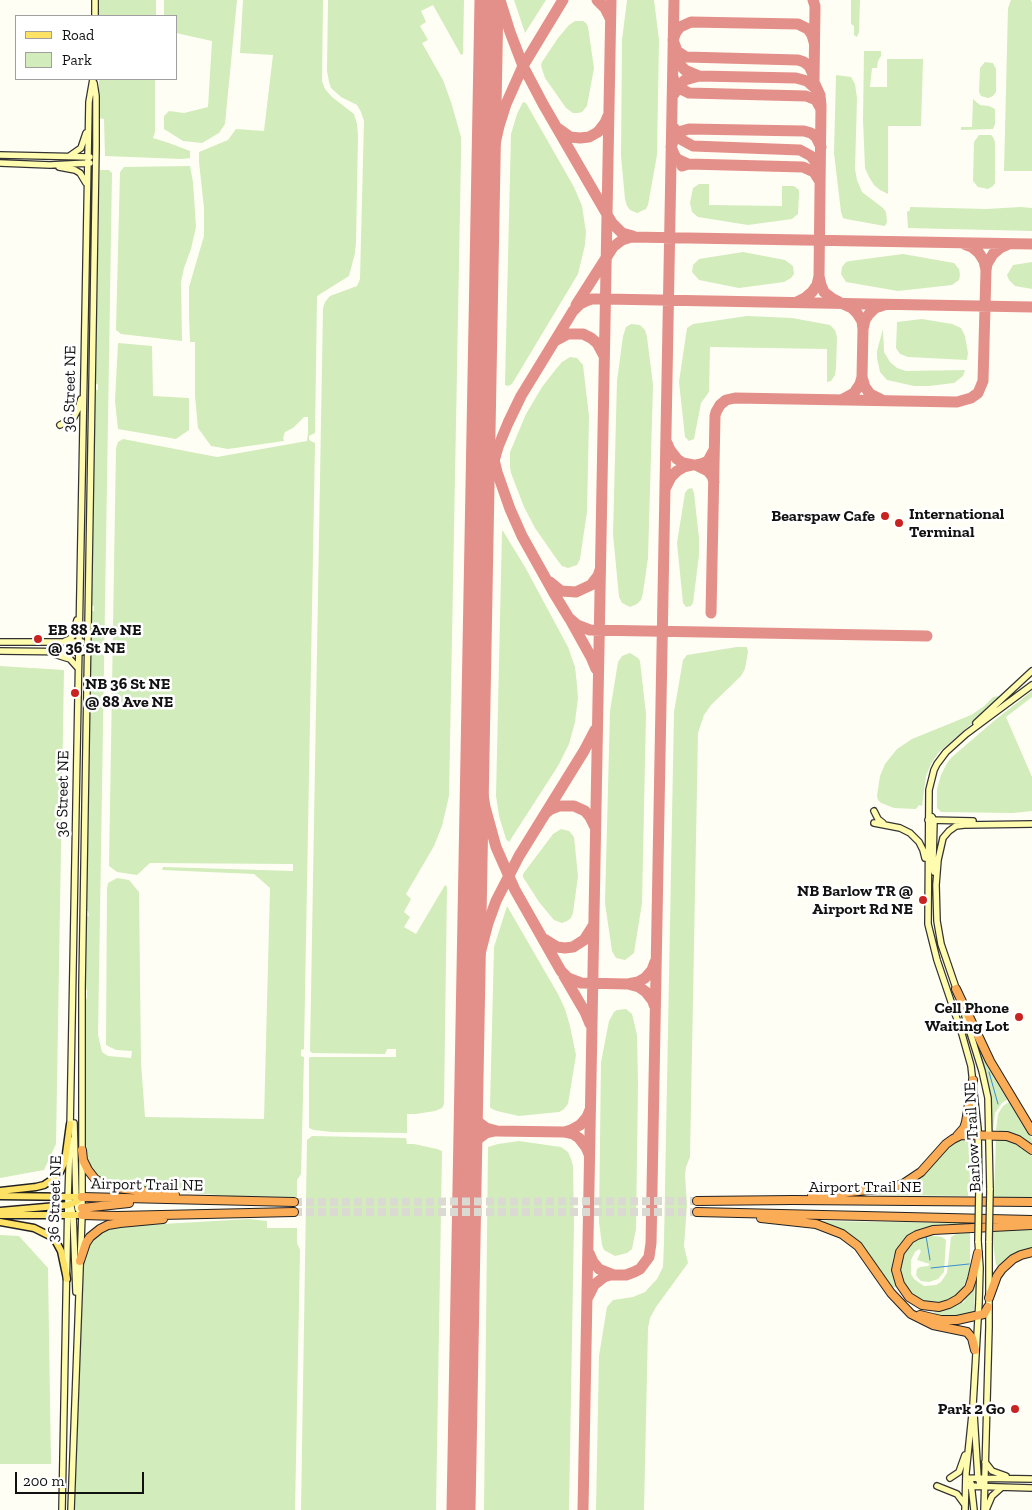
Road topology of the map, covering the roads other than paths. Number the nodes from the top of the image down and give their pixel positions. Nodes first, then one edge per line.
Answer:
1 (95, 0) edge
2 (95, 15) edge
3 (93, 80) edge
4 (93, 80) edge
5 (88, 123) junction
6 (0, 155) edge
7 (68, 156) junction
8 (88, 156) junction
9 (96, 161) junction
10 (0, 163) edge
11 (88, 164) junction
12 (50, 165) junction
13 (87, 187) junction
14 (84, 378) junction
15 (60, 425) dead end
16 (80, 603) junction
17 (0, 642) edge
18 (79, 642) junction
19 (87, 642) junction
20 (60, 643) junction
21 (0, 651) edge
22 (40, 652) junction
23 (79, 652) junction
24 (87, 652) junction
25 (79, 670) junction
26 (1032, 671) edge
27 (1032, 685) edge
28 (966, 734) junction
29 (874, 811) dead end
30 (930, 818) junction
31 (874, 823) dead end
32 (1005, 823) junction
33 (1032, 824) edge
34 (894, 827) junction
35 (927, 879) junction
36 (936, 885) junction
37 (74, 952) junction
38 (83, 952) junction
39 (956, 988) junction
40 (72, 1063) junction
41 (973, 1080) junction
42 (70, 1124) junction
43 (1032, 1131) edge
44 (978, 1135) junction
45 (989, 1135) junction
46 (958, 1136) junction
47 (82, 1150) junction
48 (1032, 1150) edge
49 (0, 1191) edge
50 (0, 1196) edge
51 (215, 1200) junction
52 (793, 1200) junction
53 (294, 1202) tunnel mouth
54 (697, 1202) tunnel mouth
55 (1032, 1202) edge
56 (75, 1206) junction
57 (0, 1211) edge
58 (294, 1212) tunnel mouth
59 (697, 1212) tunnel mouth
60 (715, 1213) junction
61 (230, 1214) junction
62 (0, 1216) edge
63 (1032, 1220) edge
64 (0, 1222) edge
65 (1032, 1225) edge
66 (1032, 1252) edge
67 (978, 1253) junction
68 (80, 1261) junction
69 (67, 1279) junction
70 (989, 1298) junction
71 (988, 1307) junction
72 (905, 1308) junction
73 (978, 1316) junction
74 (78, 1324) junction
75 (975, 1350) junction
76 (973, 1405) junction
77 (63, 1436) junction
78 (73, 1436) junction
79 (968, 1446) junction
80 (985, 1462) junction
81 (950, 1478) dead end
82 (966, 1478) junction
83 (981, 1478) junction
84 (1016, 1478) junction
85 (1032, 1479) edge
86 (937, 1486) dead end
87 (969, 1486) junction
88 (984, 1487) junction
89 (1002, 1487) junction
90 (1032, 1488) edge
91 (965, 1508) edge
92 (62, 1510) edge
93 (70, 1510) edge
94 (974, 1510) edge
95 (985, 1510) edge

1 - 2 street
3 - 5 street, 36 Street NE
4 - 9 street, 36 Street NE
5 - 7 street
5 - 8 street, 36 Street NE
6 - 7 street
7 - 8 street
8 - 9 street
8 - 11 street, 36 Street NE
9 - 11 street
9 - 19 street, 36 Street NE
10 - 12 street
11 - 12 street
11 - 13 street, 36 Street NE
12 - 13 street
13 - 14 street, 36 Street NE
14 - 15 street
14 - 16 street, 36 Street NE
16 - 18 street, 36 Street NE
16 - 20 street
17 - 20 street
18 - 19 street
18 - 20 street
18 - 23 street, 36 Street NE
19 - 24 street, 36 Street NE
21 - 22 street
22 - 23 street
22 - 25 street
23 - 24 street
23 - 25 street, 36 Street NE
24 - 38 street, 36 Street NE
25 - 37 street, 36 Street NE
26 - 28 street
27 - 28 street
28 - 30 street
29 - 34 street
30 - 32 street
30 - 35 street, Barlow Trail NE
30 - 36 street
31 - 34 street
32 - 33 street
32 - 36 street, Barlow Trail NE
34 - 35 street
35 - 41 street, Barlow Trail NE
36 - 39 street, Barlow Trail NE
37 - 38 street
37 - 40 street, 36 Street NE
38 - 47 street, 36 Street NE
39 - 43 highway
39 - 45 street, Barlow Trail NE
40 - 42 street, 36 Street NE
40 - 56 street
41 - 44 street, Barlow Trail NE
41 - 46 highway
42 - 49 main road
42 - 56 street, 36 Street NE
44 - 45 highway
44 - 46 highway
44 - 67 street, Barlow Trail NE, bridge
45 - 48 highway
45 - 70 street, Barlow Trail NE, bridge
46 - 52 highway
47 - 51 highway
47 - 56 street, 36 Street NE
50 - 56 main road, Airport Trail NE
51 - 53 highway, Airport Trail NE
51 - 56 highway, Airport Trail NE
52 - 54 highway, Airport Trail NE
52 - 55 highway, Airport Trail NE
56 - 57 main road
56 - 61 highway, Airport Trail NE
56 - 62 main road, Airport Trail NE
56 - 68 street, 36 Street NE
56 - 69 street, 36 Street NE
56 - 74 street
58 - 61 highway, Airport Trail NE
59 - 60 highway, Airport Trail NE
60 - 63 highway, Airport Trail NE
60 - 72 highway
61 - 68 highway
64 - 69 main road
65 - 67 highway
66 - 70 highway
67 - 73 street, Barlow Trail NE
68 - 74 street, 36 Street NE
69 - 77 street, 36 Street NE
70 - 71 street, Barlow Trail NE
71 - 73 highway
71 - 80 street, Barlow Trail NE
72 - 73 highway
72 - 75 highway
73 - 75 street, Barlow Trail NE
74 - 78 street, 36 Street NE
75 - 76 street, Barlow Trail NE
76 - 79 street, Barlow Trail NE
76 - 83 street
77 - 78 street
77 - 92 street, 36 Street NE
78 - 93 street, 36 Street NE
79 - 81 street
79 - 82 street, Barlow Trail NE
80 - 83 street, Barlow Trail NE
80 - 84 street
82 - 83 street
82 - 87 street, Barlow Trail NE
83 - 84 street
83 - 88 street
84 - 85 street
86 - 91 street
87 - 88 street
87 - 91 street, Barlow Trail NE
87 - 94 street
88 - 89 street
88 - 95 street
89 - 90 street
89 - 95 street

